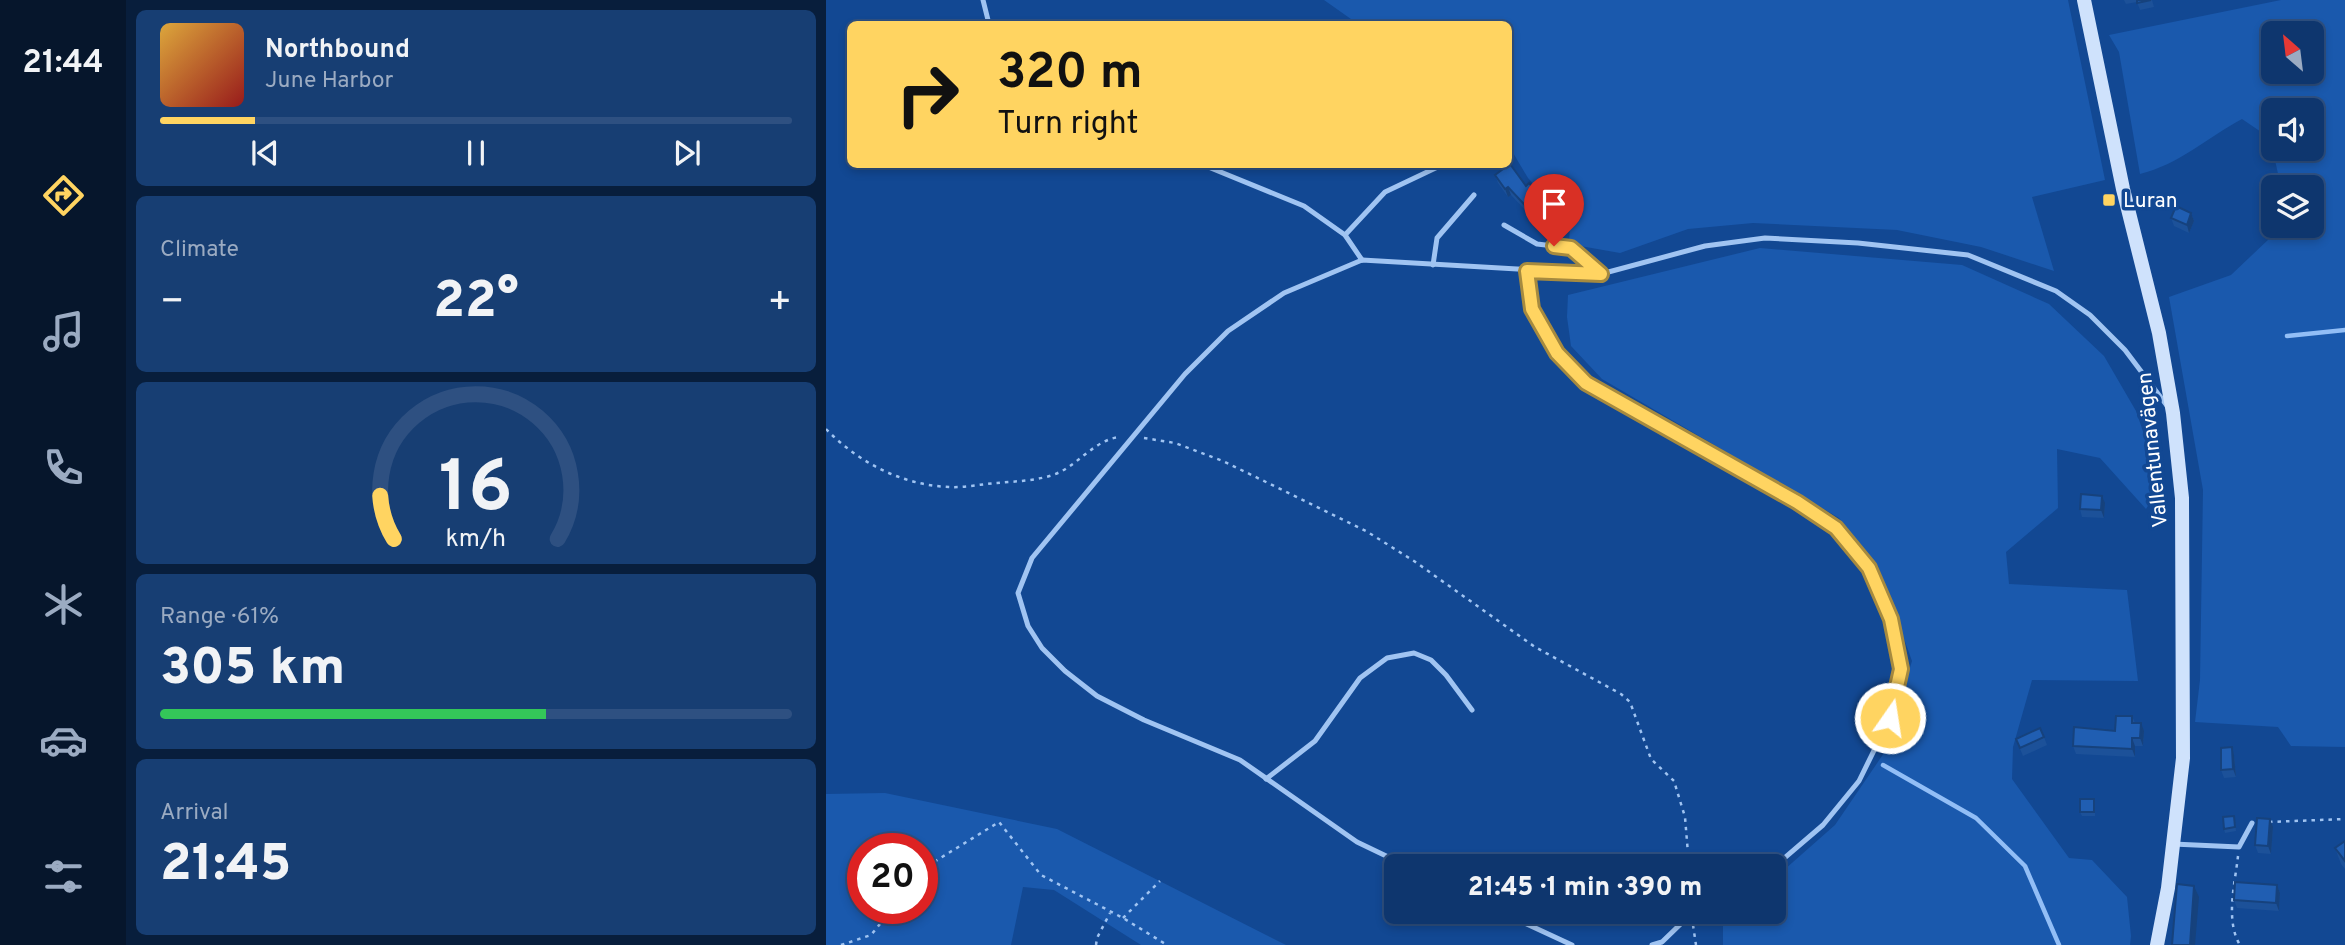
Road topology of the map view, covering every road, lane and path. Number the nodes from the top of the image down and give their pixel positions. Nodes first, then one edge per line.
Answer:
1 (984, 0) edge
2 (2084, 0) edge
3 (988, 21) edge
4 (1211, 168) edge
5 (1436, 168) edge
6 (1474, 195) dead end
7 (1504, 225) dead end
8 (1345, 235) junction
9 (1362, 260) junction
10 (1433, 265) junction
11 (1527, 271) junction
12 (1601, 274) junction
13 (2173, 414) junction
14 (826, 429) edge
15 (1132, 436) junction
16 (1472, 710) dead end
17 (1266, 779) junction
18 (2345, 819) edge
19 (2252, 823) joint
20 (2174, 844) junction
21 (2239, 847) junction
22 (1688, 854) edge
23 (1384, 855) edge
24 (1786, 857) edge
25 (938, 859) edge
26 (1160, 881) dead end
27 (1110, 913) junction
28 (1123, 918) junction
29 (880, 924) edge
30 (1527, 924) edge
31 (1680, 924) edge
32 (1693, 924) edge
33 (841, 945) edge
34 (1096, 945) edge
35 (1167, 945) edge
36 (1572, 945) edge
37 (1652, 945) edge
38 (1696, 945) edge
39 (2157, 945) edge
40 (2240, 945) edge

1 - 3 lane
2 - 13 main road, Vallentunavägen
4 - 8 lane
5 - 8 lane
6 - 10 lane
7 - 12 lane
8 - 9 lane
9 - 10 lane
9 - 15 lane
10 - 11 lane
11 - 12 lane
11 - 24 lane
12 - 13 lane
13 - 20 main road, Vallentunavägen
14 - 15 path
15 - 17 lane
15 - 22 path
16 - 17 lane
17 - 23 lane
18 - 19 path
19 - 21 lane
20 - 21 lane
20 - 39 main road, Vallentunavägen
21 - 40 path
25 - 27 path
26 - 28 path
27 - 28 path
27 - 34 path
28 - 35 path
29 - 33 path
30 - 36 lane
31 - 37 lane
32 - 38 path

